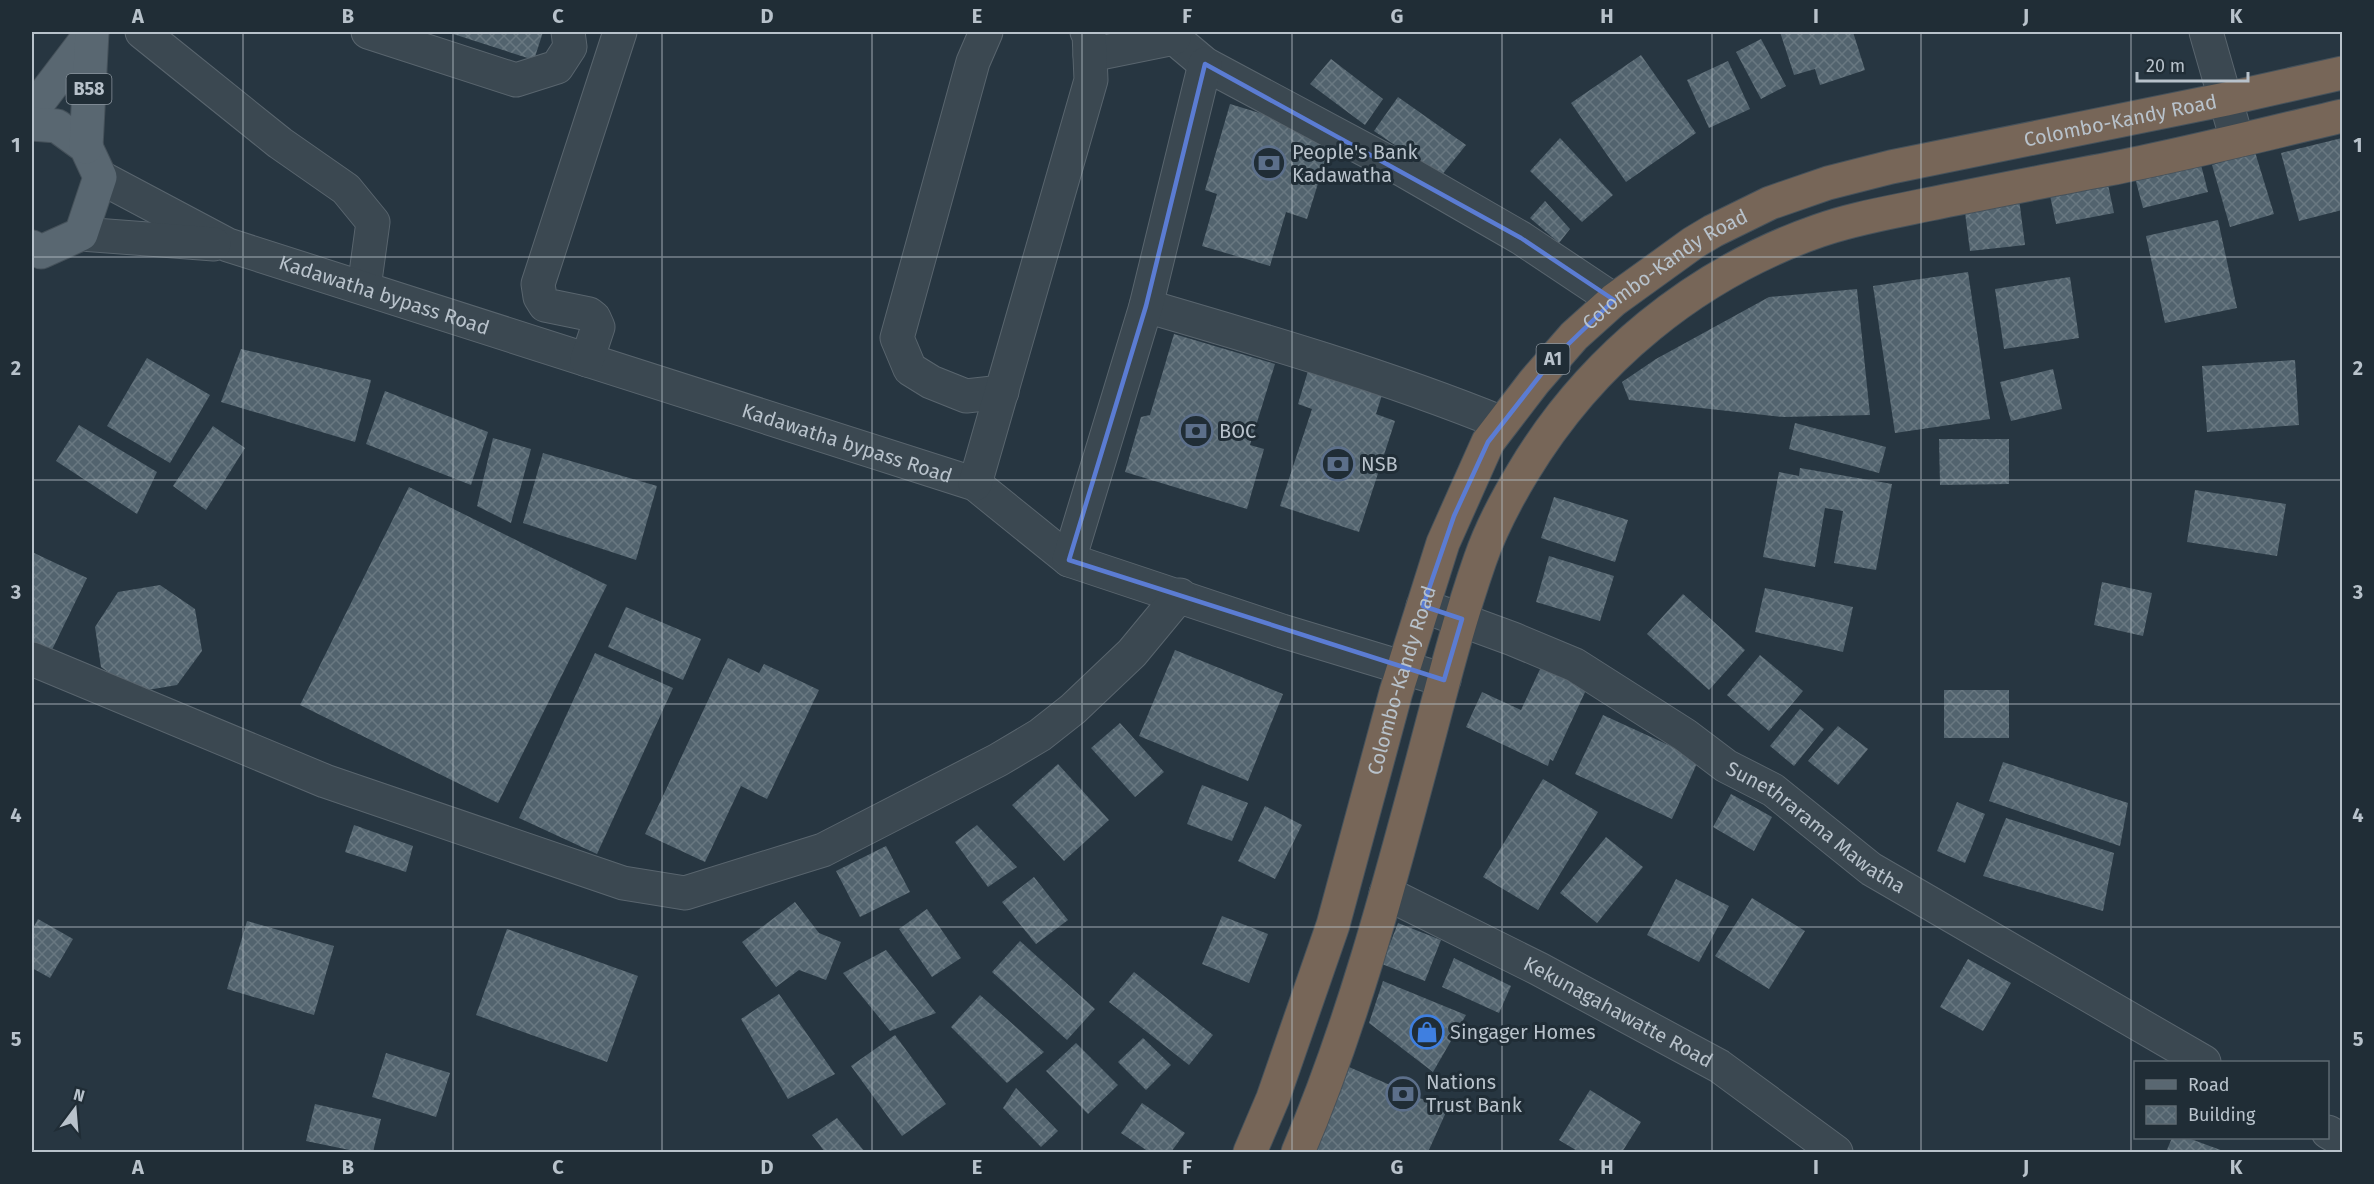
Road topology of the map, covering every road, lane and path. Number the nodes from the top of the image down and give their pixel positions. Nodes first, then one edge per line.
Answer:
1 (142, 32) edge
2 (368, 32) edge
3 (568, 32) edge
4 (620, 32) edge
5 (986, 32) edge
6 (2206, 32) edge
7 (1171, 35) edge
8 (1088, 43) edge
9 (1205, 64) junction
10 (2343, 73) edge
11 (2226, 99) junction
12 (32, 111) edge
13 (2343, 116) edge
14 (32, 124) edge
15 (2237, 140) junction
16 (86, 147) junction
17 (100, 177) junction
18 (81, 234) junction
19 (228, 245) junction
20 (35, 254) edge
21 (364, 288) junction
22 (1614, 300) junction
23 (1146, 306) junction
24 (587, 360) junction
25 (1002, 392) junction
26 (1502, 423) junction
27 (975, 484) junction
28 (1069, 560) junction
29 (1180, 596) junction
30 (1423, 606) junction
31 (1462, 619) junction
32 (32, 659) edge
33 (1403, 668) junction
34 (1444, 680) junction
35 (1386, 894) junction
36 (2202, 1061) edge
37 (2329, 1133) edge
38 (2343, 1140) edge
39 (1250, 1152) edge
40 (1298, 1152) edge
41 (1836, 1152) edge

1 - 21 street
2 - 3 street
4 - 24 street
5 - 25 street
6 - 11 street
7 - 8 street
7 - 9 street
8 - 25 street
9 - 22 street
9 - 23 street
10 - 11 highway, Colombo-Kandy Road / A1
11 - 15 street
11 - 22 highway, Colombo-Kandy Road / A1
12 - 16 main road, B58
13 - 15 highway, Colombo-Kandy Road / A1
14 - 16 main road
15 - 31 highway, Colombo-Kandy Road / A1
16 - 17 main road
17 - 18 main road
17 - 19 street, Kadawatha bypass Road
18 - 19 street, Kadawatha bypass Road
18 - 20 main road
19 - 21 street, Kadawatha bypass Road
21 - 24 street, Kadawatha bypass Road
22 - 26 highway, Colombo-Kandy Road / A1
23 - 26 street
23 - 28 street
24 - 27 street, Kadawatha bypass Road
25 - 27 street
26 - 30 highway, Colombo-Kandy Road / A1
27 - 28 street, Kadawatha bypass Road
28 - 29 street, Kadawatha bypass Road
29 - 32 street
29 - 33 street, Kadawatha bypass Road
30 - 31 street, Sunethrarama Mawatha
30 - 33 highway, Colombo-Kandy Road / A1
31 - 34 highway, Colombo-Kandy Road / A1
31 - 36 street, Sunethrarama Mawatha
33 - 34 street, Kadawatha bypass Road
33 - 39 highway, Colombo-Kandy Road / A1
34 - 35 highway, Colombo-Kandy Road / A1
35 - 40 highway, Colombo-Kandy Road / A1
35 - 41 street, Kekunagahawatte Road
37 - 38 street

